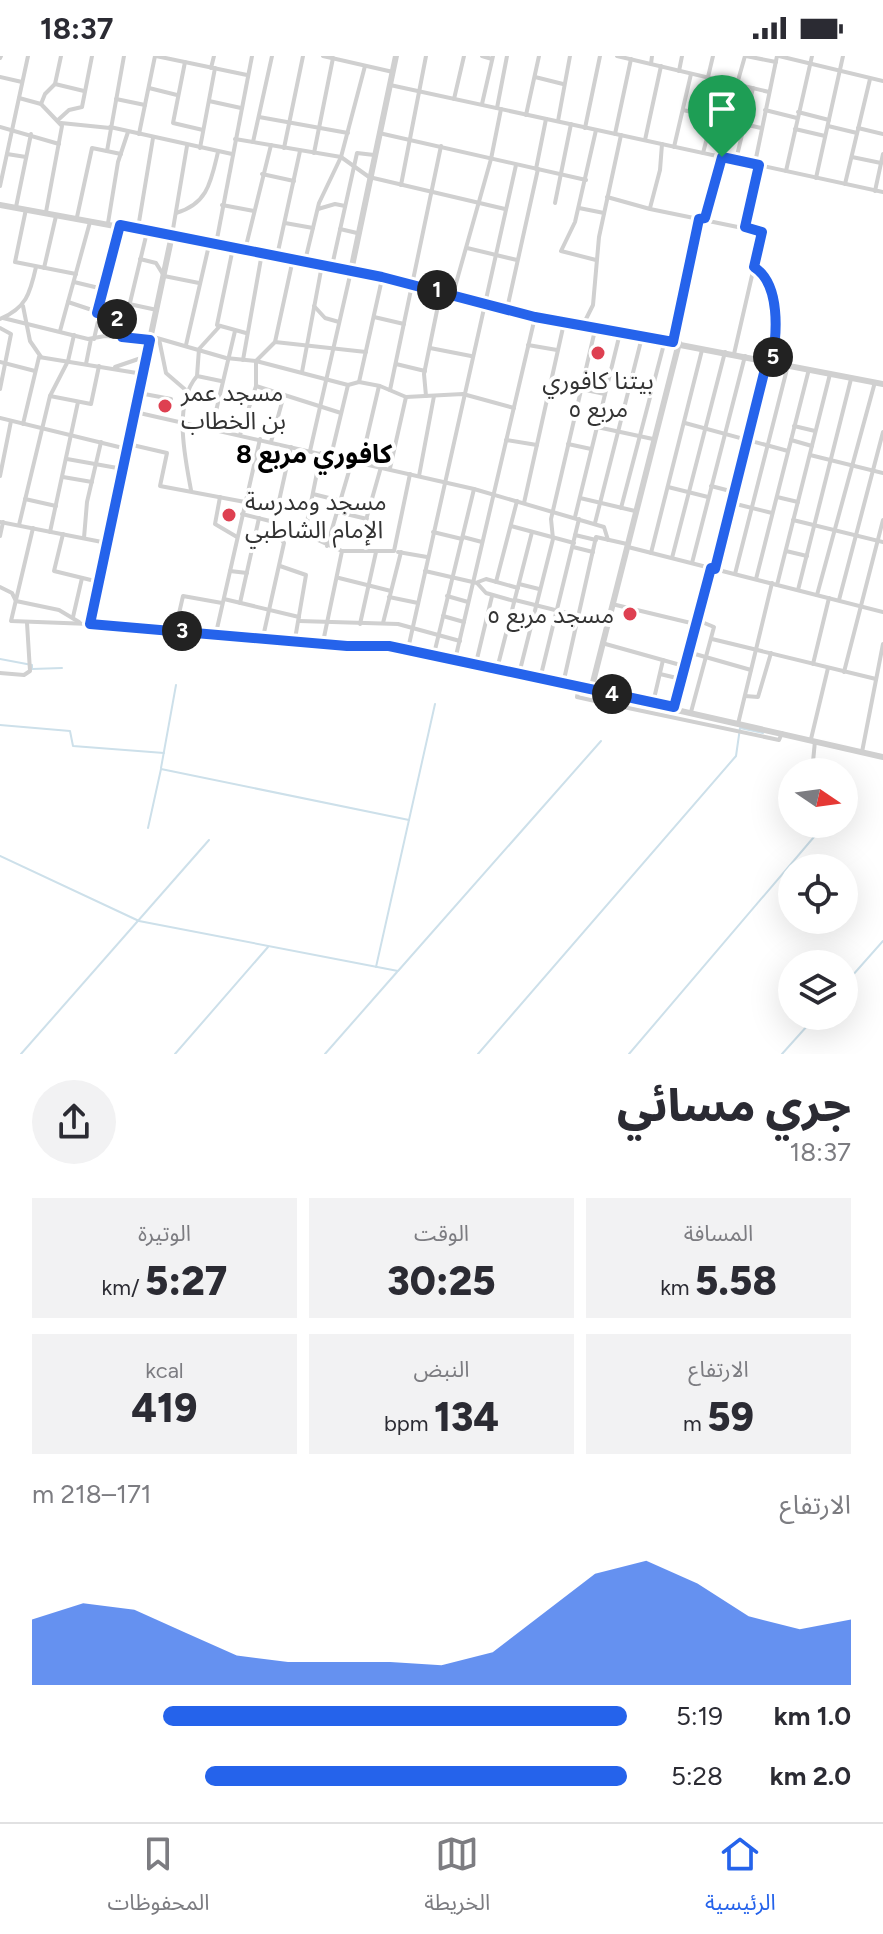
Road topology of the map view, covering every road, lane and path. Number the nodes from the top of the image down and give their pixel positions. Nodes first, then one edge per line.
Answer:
1 (28, 56) edge
2 (61, 56) edge
3 (92, 56) edge
4 (124, 56) edge
5 (156, 56) edge
6 (214, 56) edge
7 (252, 56) edge
8 (272, 56) edge
9 (303, 56) edge
10 (323, 56) edge
11 (396, 56) edge
12 (426, 56) edge
13 (464, 56) edge
14 (482, 56) edge
15 (507, 56) edge
16 (539, 56) edge
17 (570, 56) edge
18 (600, 56) edge
19 (618, 56) edge
20 (652, 56) edge
21 (682, 56) edge
22 (713, 56) edge
23 (746, 56) edge
24 (843, 56) edge
25 (492, 57) edge
26 (173, 58) edge
27 (333, 58) junction
28 (777, 58) edge
29 (352, 59) edge
30 (631, 59) junction
31 (811, 59) edge
32 (185, 62) junction
33 (651, 64) junction
34 (365, 66) junction
35 (661, 66) junction
36 (213, 68) junction
37 (840, 68) junction
38 (679, 71) junction
39 (393, 72) junction
40 (691, 74) junction
41 (248, 75) junction
42 (0, 77) edge
43 (535, 77) junction
44 (708, 77) junction
45 (870, 79) junction
46 (722, 81) junction
47 (883, 81) edge
48 (22, 82) junction
49 (55, 84) junction
50 (564, 84) junction
51 (737, 84) junction
52 (390, 85) junction
53 (149, 88) junction
54 (753, 88) junction
55 (85, 91) junction
56 (418, 91) junction
57 (769, 92) junction
58 (178, 95) junction
59 (19, 98) junction
60 (116, 99) junction
61 (454, 99) junction
62 (209, 101) junction
63 (41, 104) junction
64 (145, 105) junction
65 (482, 105) junction
66 (241, 108) junction
67 (499, 109) junction
68 (683, 110) junction
69 (765, 110) junction
70 (526, 115) junction
71 (798, 115) junction
72 (259, 117) junction
73 (713, 117) junction
74 (546, 119) junction
75 (558, 121) junction
76 (59, 122) junction
77 (289, 122) junction
78 (828, 123) junction
79 (571, 124) junction
80 (744, 124) junction
81 (0, 127) edge
82 (110, 127) junction
83 (319, 128) junction
84 (585, 128) junction
85 (761, 128) junction
86 (12, 129) junction
87 (795, 129) junction
88 (203, 130) junction
89 (596, 130) junction
90 (129, 131) junction
91 (857, 131) junction
92 (348, 133) junction
93 (379, 133) junction
94 (31, 134) junction
95 (139, 134) junction
96 (883, 134) edge
97 (618, 135) junction
98 (825, 136) junction
99 (153, 138) junction
100 (235, 139) junction
101 (409, 140) junction
102 (645, 140) junction
103 (253, 142) junction
104 (59, 144) junction
105 (662, 144) junction
106 (271, 145) junction
107 (187, 146) junction
108 (441, 146) junction
109 (674, 147) junction
110 (284, 148) junction
111 (199, 149) junction
112 (107, 151) junction
113 (300, 151) junction
114 (218, 152) junction
115 (314, 153) junction
116 (703, 153) junction
117 (7, 154) junction
118 (121, 154) junction
119 (232, 154) junction
120 (883, 154) edge
121 (374, 155) junction
122 (851, 156) junction
123 (26, 157) junction
124 (341, 157) junction
125 (722, 157) junction
126 (491, 159) junction
127 (736, 160) junction
128 (881, 163) edge
129 (354, 164) junction
130 (516, 165) junction
131 (757, 165) junction
132 (537, 169) junction
133 (786, 171) junction
134 (561, 172) junction
135 (262, 174) junction
136 (369, 177) junction
137 (816, 178) junction
138 (586, 180) junction
139 (294, 181) junction
140 (845, 184) junction
141 (401, 185) junction
142 (0, 186) edge
143 (875, 191) junction
144 (432, 192) junction
145 (883, 192) edge
146 (607, 197) junction
147 (479, 203) junction
148 (555, 203) dead end
149 (0, 205) edge
150 (222, 205) junction
151 (345, 206) junction
152 (16, 207) junction
153 (579, 208) junction
154 (26, 209) junction
155 (318, 209) junction
156 (505, 209) junction
157 (650, 209) junction
158 (254, 211) junction
159 (46, 212) junction
160 (176, 213) junction
161 (604, 213) junction
162 (56, 214) junction
163 (77, 217) junction
164 (702, 219) junction
165 (90, 220) junction
166 (108, 223) junction
167 (285, 223) junction
168 (120, 225) junction
169 (745, 227) junction
170 (138, 228) junction
171 (313, 228) junction
172 (340, 229) junction
173 (147, 230) junction
174 (357, 233) junction
175 (172, 235) junction
176 (212, 243) junction
177 (233, 248) junction
178 (467, 248) junction
179 (245, 250) junction
180 (262, 253) junction
181 (494, 255) junction
182 (277, 256) junction
183 (140, 259) junction
184 (293, 259) junction
185 (517, 260) junction
186 (596, 260) junction
187 (305, 261) junction
188 (322, 265) junction
189 (332, 266) junction
190 (36, 267) junction
191 (754, 267) junction
192 (44, 268) junction
193 (351, 271) junction
194 (76, 274) junction
195 (164, 276) junction
196 (382, 277) junction
197 (74, 282) junction
198 (199, 283) junction
199 (413, 284) junction
200 (103, 289) junction
201 (441, 291) junction
202 (453, 294) junction
203 (68, 302) junction
204 (483, 302) junction
205 (129, 304) junction
206 (23, 306) junction
207 (314, 306) junction
208 (507, 309) junction
209 (157, 310) junction
210 (97, 313) junction
211 (374, 317) junction
212 (535, 317) junction
213 (1, 318) edge
214 (125, 321) junction
215 (565, 321) junction
216 (339, 322) junction
217 (28, 324) junction
218 (404, 324) junction
219 (583, 325) junction
220 (219, 327) junction
221 (596, 327) junction
222 (0, 328) edge
223 (60, 331) junction
224 (235, 331) junction
225 (246, 333) junction
226 (620, 333) junction
227 (74, 335) junction
228 (122, 337) junction
229 (642, 337) junction
230 (150, 338) junction
231 (92, 339) junction
232 (159, 339) junction
233 (275, 342) junction
234 (672, 342) junction
235 (186, 345) junction
236 (528, 345) junction
237 (306, 347) junction
238 (430, 348) junction
239 (703, 348) junction
240 (199, 349) junction
241 (334, 349) junction
242 (558, 351) junction
243 (366, 352) junction
244 (725, 352) junction
245 (734, 354) junction
246 (147, 356) junction
247 (471, 356) junction
248 (745, 356) junction
249 (41, 357) junction
250 (226, 358) junction
251 (243, 360) junction
252 (68, 361) junction
253 (256, 361) junction
254 (769, 361) junction
255 (3, 362) edge
256 (86, 364) junction
257 (395, 364) junction
258 (788, 365) junction
259 (99, 366) junction
260 (111, 368) junction
261 (809, 369) junction
262 (35, 371) junction
263 (425, 371) junction
264 (302, 372) junction
265 (830, 373) junction
266 (143, 374) junction
267 (197, 376) junction
268 (851, 378) junction
269 (327, 379) junction
270 (221, 381) junction
271 (359, 382) junction
272 (879, 383) edge
273 (348, 385) junction
274 (256, 386) junction
275 (379, 386) junction
276 (550, 386) junction
277 (0, 389) edge
278 (390, 391) junction
279 (188, 392) junction
280 (581, 392) junction
281 (139, 393) junction
282 (463, 394) junction
283 (605, 394) junction
284 (284, 395) junction
285 (50, 396) junction
286 (426, 396) junction
287 (434, 396) junction
288 (406, 397) junction
289 (171, 399) dead end
290 (78, 402) junction
291 (320, 408) junction
292 (514, 408) junction
293 (135, 412) junction
294 (341, 413) junction
295 (0, 418) edge
296 (11, 421) junction
297 (184, 421) junction
298 (685, 423) junction
299 (23, 424) junction
300 (794, 426) junction
301 (597, 427) junction
302 (41, 428) junction
303 (212, 428) junction
304 (705, 428) junction
305 (815, 431) junction
306 (618, 432) junction
307 (883, 432) edge
308 (725, 434) junction
309 (72, 435) junction
310 (240, 435) junction
311 (640, 436) junction
312 (260, 439) junction
313 (653, 439) junction
314 (506, 440) junction
315 (747, 440) junction
316 (791, 440) junction
317 (101, 442) junction
318 (271, 442) junction
319 (568, 444) junction
320 (537, 445) junction
321 (767, 445) junction
322 (127, 446) junction
323 (812, 446) junction
324 (291, 447) junction
325 (591, 449) junction
326 (310, 451) junction
327 (788, 451) junction
328 (321, 453) junction
329 (810, 455) junction
330 (331, 456) junction
331 (67, 459) junction
332 (832, 460) junction
333 (352, 461) junction
334 (361, 463) junction
335 (96, 464) junction
336 (852, 465) junction
337 (381, 467) junction
338 (123, 469) junction
339 (390, 470) junction
340 (873, 470) junction
341 (883, 473) edge
342 (410, 474) junction
343 (0, 476) edge
344 (419, 476) junction
345 (63, 477) junction
346 (92, 482) junction
347 (444, 482) junction
348 (667, 486) junction
349 (711, 486) junction
350 (474, 489) junction
351 (191, 491) junction
352 (689, 492) junction
353 (734, 492) junction
354 (313, 494) junction
355 (493, 496) junction
356 (220, 497) junction
357 (708, 497) junction
358 (777, 497) junction
359 (580, 498) junction
360 (25, 499) junction
361 (341, 501) junction
362 (245, 502) junction
363 (520, 502) junction
364 (600, 502) junction
365 (798, 502) junction
366 (731, 503) junction
367 (56, 506) junction
368 (621, 508) junction
369 (751, 508) junction
370 (552, 511) junction
371 (635, 511) junction
372 (338, 512) junction
373 (772, 513) junction
374 (242, 514) junction
375 (259, 518) junction
376 (577, 518) junction
377 (367, 519) junction
378 (793, 520) junction
379 (883, 520) edge
380 (2, 522) edge
381 (274, 522) junction
382 (595, 523) junction
383 (19, 525) junction
384 (511, 526) junction
385 (815, 526) junction
386 (33, 528) junction
387 (835, 530) junction
388 (50, 532) junction
389 (433, 532) junction
390 (532, 532) junction
391 (63, 534) junction
392 (278, 535) junction
393 (575, 535) junction
394 (856, 535) junction
395 (0, 536) edge
396 (237, 537) junction
397 (304, 537) junction
398 (552, 537) junction
399 (84, 538) junction
400 (463, 538) junction
401 (596, 540) junction
402 (608, 540) junction
403 (880, 541) edge
404 (482, 542) junction
405 (107, 543) junction
406 (573, 545) junction
407 (626, 545) junction
408 (327, 546) junction
409 (785, 550) junction
410 (342, 551) junction
411 (366, 551) junction
412 (394, 551) junction
413 (376, 552) junction
414 (401, 552) junction
415 (593, 552) junction
416 (651, 553) junction
417 (807, 556) junction
418 (427, 557) junction
419 (672, 558) junction
420 (692, 563) junction
421 (280, 566) junction
422 (713, 568) junction
423 (230, 571) junction
424 (425, 571) junction
425 (247, 573) junction
426 (735, 574) junction
427 (453, 576) junction
428 (82, 578) junction
429 (339, 578) junction
430 (756, 579) junction
431 (99, 582) junction
432 (475, 582) junction
433 (496, 582) junction
434 (774, 584) junction
435 (368, 585) junction
436 (518, 586) junction
437 (0, 587) edge
438 (539, 589) junction
439 (798, 590) junction
440 (391, 591) junction
441 (817, 595) junction
442 (447, 596) junction
443 (492, 596) junction
444 (389, 597) junction
445 (829, 598) junction
446 (16, 601) junction
447 (223, 601) junction
448 (514, 601) junction
449 (839, 601) junction
450 (469, 602) junction
451 (240, 603) junction
452 (418, 603) junction
453 (612, 604) junction
454 (535, 605) junction
455 (861, 606) junction
456 (269, 610) junction
457 (557, 611) junction
458 (883, 612) edge
459 (443, 616) junction
460 (577, 616) junction
461 (73, 617) junction
462 (299, 619) junction
463 (464, 622) junction
464 (696, 622) junction
465 (27, 623) junction
466 (328, 623) junction
467 (383, 623) junction
468 (607, 623) junction
469 (80, 624) junction
470 (90, 624) junction
471 (360, 625) junction
472 (412, 629) junction
473 (175, 631) junction
474 (216, 633) junction
475 (438, 635) junction
476 (263, 637) junction
477 (295, 639) junction
478 (711, 639) junction
479 (460, 641) junction
480 (323, 642) junction
481 (602, 643) junction
482 (883, 644) edge
483 (408, 649) junction
484 (756, 650) junction
485 (688, 652) junction
486 (771, 653) junction
487 (434, 654) junction
488 (882, 655) edge
489 (706, 657) junction
490 (455, 660) junction
491 (663, 660) junction
492 (476, 664) junction
493 (813, 664) junction
494 (684, 666) junction
495 (828, 668) junction
496 (497, 669) junction
497 (752, 670) junction
498 (844, 672) junction
499 (0, 673) edge
500 (519, 674) junction
501 (660, 674) junction
502 (540, 679) junction
503 (681, 679) junction
504 (876, 679) junction
505 (563, 684) junction
506 (579, 687) junction
507 (591, 690) junction
508 (745, 696) junction
509 (653, 703) junction
510 (674, 707) junction
511 (691, 712) junction
512 (738, 724) junction
513 (782, 733) junction
514 (813, 740) junction
515 (862, 752) junction
516 (883, 757) edge
517 (812, 758) edge

1 - 48 street
2 - 49 street
3 - 55 street
4 - 60 street
5 - 26 street
5 - 53 street
6 - 36 street
7 - 41 street
8 - 72 street
9 - 77 street
10 - 27 street
11 - 39 street
12 - 56 street
13 - 61 street
14 - 25 street
15 - 67 street
16 - 43 street
17 - 50 street
18 - 84 street
19 - 30 street
20 - 33 street
21 - 38 street
22 - 44 street
23 - 28 street
23 - 51 street
24 - 37 street
25 - 65 street
26 - 32 street
27 - 29 street
27 - 83 street
28 - 31 street
28 - 57 street
29 - 34 street
30 - 33 street
30 - 97 street
31 - 37 street
31 - 71 street
32 - 36 street
32 - 58 street
33 - 35 street
34 - 39 street
34 - 92 street
35 - 38 street
35 - 102 street
36 - 41 street
36 - 62 street
37 - 45 street
37 - 78 street
38 - 40 street
39 - 52 street
40 - 44 street
40 - 68 street
41 - 66 street
42 - 48 street
43 - 50 street
43 - 70 street
44 - 46 street
45 - 47 street
45 - 91 street
46 - 51 street
46 - 73 street
48 - 59 street
49 - 55 street
49 - 63 street
50 - 75 street
51 - 54 street
52 - 56 street
52 - 93 street
53 - 58 street
53 - 64 street
54 - 57 street
54 - 80 street
55 - 76 street
56 - 61 street
56 - 101 street
57 - 69 street
58 - 88 street
59 - 63 street
59 - 86 street
60 - 64 street
60 - 82 street
61 - 65 street
62 - 66 street
62 - 88 street
63 - 76 street
64 - 95 street
65 - 67 street
66 - 100 street
67 - 70 street
67 - 126 street
68 - 73 street
68 - 109 street
69 - 71 street
69 - 85 street
70 - 74 street
71 - 78 street
71 - 87 street
72 - 77 street
72 - 103 street
73 - 80 street
73 - 116 street
74 - 75 street
74 - 132 street
75 - 79 street
76 - 82 street
76 - 104 street
77 - 83 street
77 - 110 street
78 - 91 street
78 - 98 street
79 - 84 street
79 - 134 street
80 - 85 street
80 - 127 street
81 - 86 street
82 - 90 street
82 - 112 street
83 - 92 street
83 - 115 street
84 - 89 street
85 - 131 street
86 - 94 street
86 - 117 street
87 - 98 street
87 - 133 street
88 - 111 street
89 - 97 street
89 - 138 street
90 - 95 street
90 - 118 street
91 - 96 street
91 - 122 street
92 - 124 street
93 - 101 street
93 - 121 street
94 - 104 street
94 - 123 street
95 - 99 street
97 - 102 street
97 - 146 street
98 - 137 street
99 - 107 street
99 - 170 street
100 - 103 street
100 - 119 street
101 - 108 street
101 - 141 street
102 - 105 street
103 - 106 street
104 - 159 street
105 - 109 street
105 - 157 street
106 - 110 street
106 - 135 street
107 - 111 street
107 - 160 street
108 - 126 street
108 - 144 street
109 - 116 street
110 - 113 street
111 - 114 street
112 - 118 street
112 - 163 street
113 - 115 street
113 - 139 street
114 - 119 street
114 - 160 street
115 - 124 street
116 - 125 street
117 - 123 street
117 - 142 street
118 - 166 street
119 - 150 street
120 - 128 street
121 - 129 street
121 - 136 street
122 - 128 street
122 - 140 street
123 - 152 street
124 - 129 street
124 - 155 street
125 - 127 street
125 - 164 street
126 - 130 street
126 - 147 street
127 - 131 street
128 - 143 street
129 - 136 street
129 - 151 street
130 - 132 street
130 - 156 street
131 - 133 street
131 - 169 street
132 - 134 street
132 - 185 street
133 - 137 street
134 - 138 street
134 - 148 street
135 - 139 street
135 - 158 street
136 - 141 street
136 - 174 street
137 - 140 street
138 - 153 street
139 - 167 street
140 - 143 street
141 - 144 street
143 - 145 street
144 - 147 street
144 - 199 street
146 - 157 street
146 - 161 street
147 - 156 street
147 - 178 street
149 - 152 street
150 - 158 street
150 - 176 street
151 - 155 street
151 - 172 street
152 - 154 street
153 - 161 street
153 - 186 street
154 - 159 street
154 - 190 street
155 - 171 street
156 - 181 street
157 - 164 street
158 - 179 street
159 - 162 street
160 - 175 street
161 - 186 street
162 - 163 street
162 - 192 street
163 - 165 street
164 - 169 street
164 - 234 street
165 - 166 street
165 - 194 street
166 - 168 street
167 - 171 street
167 - 182 street
168 - 170 street
168 - 200 street
169 - 191 street
170 - 173 street
171 - 187 street
172 - 174 street
172 - 189 street
173 - 175 street
173 - 183 street
174 - 193 street
175 - 176 street
175 - 195 street
176 - 177 street
176 - 198 street
177 - 179 street
177 - 220 street
178 - 181 street
178 - 202 street
179 - 180 street
180 - 182 street
180 - 225 street
181 - 185 street
181 - 204 street
182 - 184 street
183 - 195 street
183 - 205 street
184 - 187 street
184 - 233 street
185 - 208 street
186 - 219 street
187 - 188 street
188 - 189 street
188 - 207 street
189 - 193 street
190 - 192 street
190 - 206 street
191 - 245 street
191 - 254 street
192 - 194 street
193 - 196 street
193 - 216 street
194 - 197 street
195 - 198 street
195 - 209 street
196 - 199 street
196 - 211 street
197 - 200 street
197 - 203 street
198 - 235 street
199 - 201 street
199 - 218 street
200 - 210 street
201 - 202 street
201 - 238 street
202 - 204 street
203 - 210 street
203 - 223 street
204 - 208 street
204 - 247 street
205 - 209 street
205 - 214 street
206 - 213 street
206 - 217 street
207 - 216 street
207 - 237 street
208 - 212 street
209 - 230 street
210 - 214 street
210 - 231 street
211 - 218 street
211 - 243 street
212 - 215 street
212 - 236 street
213 - 217 street
214 - 228 street
215 - 219 street
215 - 242 street
216 - 241 street
217 - 223 street
217 - 249 street
218 - 257 street
219 - 221 street
220 - 224 street
220 - 240 street
221 - 226 street
221 - 280 street
222 - 255 street
223 - 227 street
224 - 225 street
224 - 250 street
225 - 251 street
226 - 229 street
226 - 283 street
227 - 231 street
227 - 252 street
228 - 230 street
228 - 231 street
229 - 234 street
229 - 306 street
230 - 232 street
230 - 246 street
231 - 256 street
232 - 235 street
232 - 279 street
233 - 237 street
233 - 253 street
234 - 239 street
234 - 311 street
234 - 313 street
235 - 240 street
236 - 242 street
236 - 292 street
237 - 241 street
237 - 264 street
238 - 247 street
238 - 263 street
239 - 244 street
239 - 298 street
240 - 250 street
240 - 267 street
241 - 243 street
241 - 269 street
242 - 276 street
243 - 271 street
244 - 245 street
244 - 304 street
245 - 248 street
246 - 260 street
246 - 266 street
247 - 282 street
248 - 254 street
248 - 308 street
249 - 252 street
249 - 262 street
250 - 251 street
250 - 270 street
251 - 253 street
252 - 256 street
252 - 285 street
253 - 264 street
253 - 274 street
254 - 258 street
254 - 315 street
255 - 262 street
255 - 277 street
256 - 259 street
257 - 263 street
257 - 278 street
258 - 261 street
258 - 321 street
259 - 260 street
259 - 290 street
260 - 266 street
261 - 265 street
261 - 300 street
262 - 299 street
263 - 286 street
264 - 269 street
265 - 268 street
265 - 305 street
266 - 281 street
267 - 270 street
267 - 279 street
268 - 272 street
268 - 332 street
269 - 273 street
269 - 291 street
270 - 303 street
271 - 273 street
271 - 275 street
272 - 336 street
273 - 294 street
274 - 284 street
274 - 310 street
275 - 278 street
275 - 334 street
276 - 280 street
276 - 320 street
278 - 288 street
279 - 297 street
280 - 283 street
280 - 319 street
281 - 289 street
281 - 293 street
282 - 287 street
282 - 292 street
282 - 347 street
283 - 301 street
284 - 291 street
284 - 318 street
285 - 290 street
285 - 302 street
286 - 287 street
286 - 288 street
287 - 344 street
288 - 339 street
290 - 309 street
291 - 294 street
291 - 326 street
292 - 314 street
293 - 297 street
293 - 322 street
294 - 330 street
295 - 296 street
296 - 299 street
296 - 343 street
297 - 303 street
297 - 351 street
298 - 304 street
298 - 348 street
299 - 302 street
300 - 305 street
300 - 316 street
301 - 306 street
301 - 325 street
302 - 309 street
302 - 360 street
303 - 310 street
304 - 308 street
304 - 352 street
305 - 323 street
306 - 311 street
306 - 364 street
307 - 340 street
308 - 315 street
308 - 349 street
309 - 317 street
309 - 331 street
310 - 312 street
311 - 313 street
311 - 368 street
312 - 318 street
312 - 362 street
313 - 371 street
314 - 320 street
314 - 355 street
315 - 321 street
315 - 353 street
316 - 323 street
316 - 327 street
317 - 322 street
317 - 335 street
318 - 324 street
319 - 325 street
319 - 370 street
320 - 363 street
321 - 327 street
321 - 369 street
322 - 338 street
322 - 351 street
323 - 329 street
324 - 326 street
324 - 381 street
325 - 359 street
326 - 328 street
327 - 358 street
328 - 330 street
328 - 354 street
329 - 332 street
329 - 365 street
330 - 333 street
331 - 335 street
331 - 345 street
332 - 336 street
332 - 385 street
333 - 334 street
333 - 361 street
334 - 337 street
335 - 338 street
335 - 346 street
336 - 340 street
336 - 387 street
337 - 339 street
337 - 377 street
338 - 405 street
339 - 342 street
340 - 341 street
340 - 394 street
342 - 344 street
342 - 412 street
344 - 347 street
345 - 346 street
345 - 367 street
346 - 399 street
347 - 350 street
347 - 389 street
348 - 352 street
348 - 416 street
349 - 353 street
349 - 357 street
350 - 355 street
350 - 400 street
351 - 356 street
352 - 357 street
352 - 419 street
353 - 366 street
354 - 361 street
354 - 397 street
355 - 363 street
355 - 404 street
356 - 362 street
356 - 396 street
357 - 420 street
358 - 365 street
358 - 373 street
359 - 364 street
359 - 376 street
360 - 367 street
360 - 383 street
361 - 372 street
362 - 374 street
363 - 370 street
363 - 384 street
364 - 368 street
364 - 382 street
365 - 378 street
366 - 369 street
366 - 422 street
367 - 388 street
368 - 371 street
369 - 373 street
369 - 426 street
370 - 376 street
370 - 398 street
371 - 407 street
372 - 377 street
372 - 408 street
373 - 430 street
374 - 375 street
374 - 396 street
375 - 381 street
375 - 425 street
376 - 382 street
376 - 393 street
377 - 411 street
378 - 385 street
378 - 409 street
379 - 403 street
380 - 383 street
380 - 395 street
381 - 392 street
382 - 402 street
383 - 386 street
384 - 390 street
384 - 433 street
385 - 387 street
385 - 417 street
386 - 388 street
386 - 446 street
387 - 394 street
387 - 441 street
388 - 391 street
389 - 400 street
389 - 418 street
390 - 398 street
390 - 436 street
391 - 399 street
391 - 428 street
392 - 397 street
392 - 421 street
393 - 401 street
393 - 406 street
394 - 403 street
394 - 449 street
396 - 423 street
397 - 408 street
398 - 406 street
398 - 438 street
399 - 405 street
400 - 404 street
400 - 427 street
401 - 402 street
401 - 415 street
402 - 407 street
403 - 455 street
404 - 432 street
405 - 431 street
406 - 415 street
406 - 457 street
407 - 416 street
407 - 453 street
408 - 410 street
409 - 417 street
409 - 434 street
410 - 411 street
410 - 429 street
411 - 413 street
412 - 413 street
412 - 414 street
413 - 435 street
414 - 418 street
414 - 440 street
415 - 460 street
416 - 419 street
417 - 439 street
418 - 424 street
419 - 420 street
420 - 422 street
421 - 456 street
421 - 462 street
422 - 426 street
422 - 464 street
423 - 425 street
423 - 447 street
424 - 427 street
424 - 452 street
425 - 451 street
426 - 430 street
427 - 432 street
427 - 442 street
428 - 431 street
428 - 461 street
429 - 435 street
429 - 466 street
430 - 434 street
431 - 470 street
432 - 433 street
432 - 443 street
432 - 450 street
433 - 436 street
434 - 439 street
434 - 484 street
435 - 440 street
435 - 471 street
436 - 438 street
436 - 448 street
437 - 446 street
438 - 454 street
439 - 441 street
440 - 444 street
441 - 445 street
442 - 450 street
442 - 459 street
443 - 448 street
443 - 492 street
444 - 452 street
444 - 467 street
445 - 449 street
445 - 493 street
446 - 461 street
446 - 465 street
447 - 451 street
447 - 473 street
447 - 474 street
448 - 454 street
448 - 496 street
449 - 455 street
450 - 463 street
451 - 456 street
452 - 472 street
453 - 464 street
453 - 468 street
454 - 457 street
454 - 500 street
455 - 458 street
455 - 498 street
456 - 462 street
456 - 476 street
457 - 460 street
457 - 502 street
459 - 463 street
459 - 475 street
460 - 468 street
460 - 505 street
461 - 469 street
462 - 466 street
462 - 477 street
463 - 479 street
464 - 478 street
464 - 485 street
465 - 469 street
465 - 499 street
466 - 471 street
466 - 480 street
467 - 471 street
467 - 472 street
468 - 481 street
469 - 470 street
470 - 473 street
472 - 475 street
472 - 483 street
473 - 474 street
474 - 476 street
475 - 479 street
475 - 487 street
476 - 477 street
477 - 480 street
478 - 484 street
478 - 489 street
479 - 490 street
480 - 483 street
481 - 491 street
481 - 507 street
482 - 488 street
483 - 487 street
484 - 486 street
484 - 497 street
485 - 489 street
485 - 494 street
486 - 493 street
486 - 508 street
487 - 490 street
488 - 504 street
489 - 497 street
489 - 511 street
490 - 492 street
491 - 494 street
491 - 501 street
492 - 496 street
493 - 495 street
494 - 503 street
495 - 498 street
495 - 514 street
496 - 500 street
497 - 508 street
498 - 504 street
500 - 502 street
501 - 503 street
501 - 509 street
502 - 505 street
503 - 510 street
504 - 515 street
505 - 506 street
506 - 507 street
506 - 513 street
507 - 509 street
508 - 512 street
509 - 510 street
510 - 511 street
511 - 512 street
512 - 513 street
513 - 514 street
514 - 515 street
514 - 517 street
515 - 516 street

